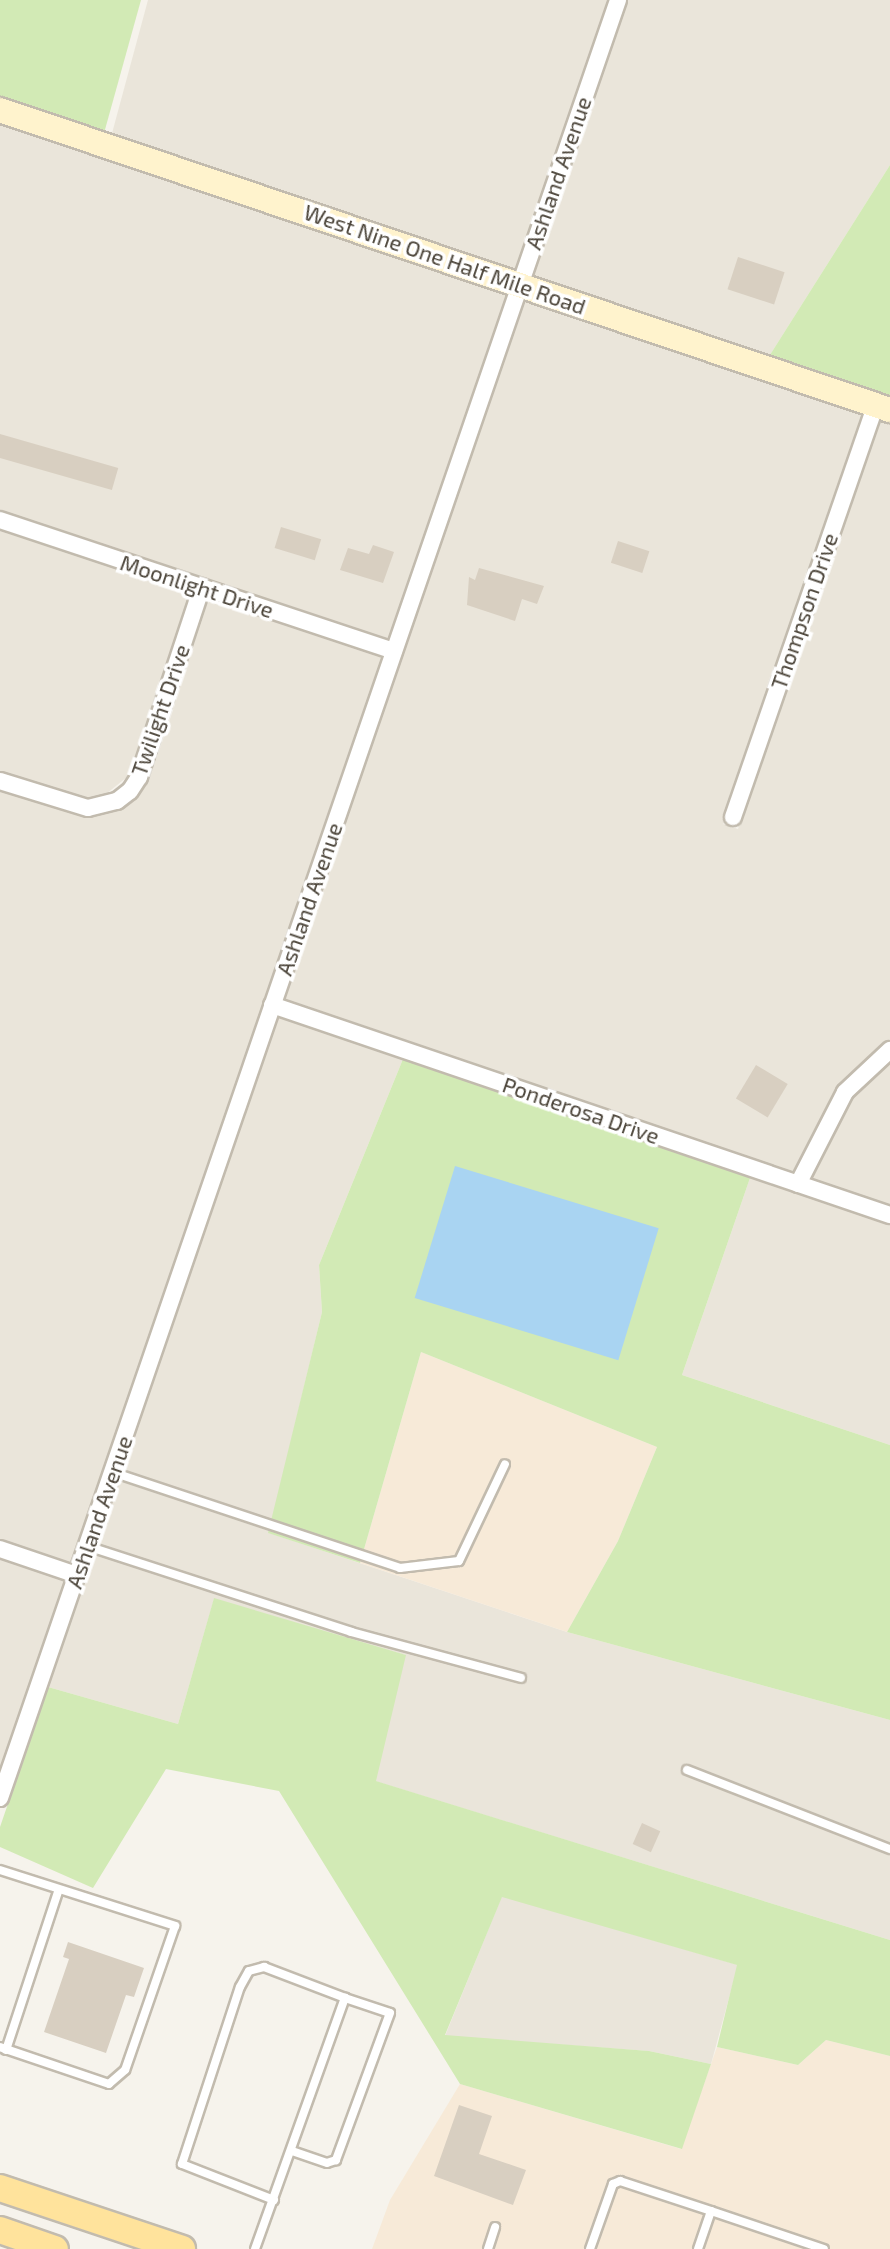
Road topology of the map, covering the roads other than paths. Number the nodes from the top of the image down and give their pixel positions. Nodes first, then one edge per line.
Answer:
1 (618, 0) edge
2 (0, 110) edge
3 (520, 283) junction
4 (883, 407) edge
5 (0, 520) edge
6 (202, 587) junction
7 (394, 651) junction
8 (0, 781) edge
9 (733, 817) dead end
10 (272, 1005) junction
11 (890, 1050) edge
12 (798, 1184) junction
13 (890, 1215) edge
14 (505, 1464) dead end
15 (112, 1472) junction
16 (87, 1546) junction
17 (0, 1549) edge
18 (77, 1575) junction
19 (521, 1678) dead end
20 (687, 1770) dead end
21 (0, 1798) edge
22 (890, 1849) edge
23 (0, 1870) edge
24 (59, 1889) junction
25 (345, 1998) junction
26 (3, 2048) edge
27 (292, 2151) junction
28 (0, 2188) edge
29 (274, 2200) junction
30 (0, 2206) edge
31 (711, 2211) junction
32 (495, 2227) dead end
33 (0, 2230) edge
34 (55, 2249) edge
35 (127, 2249) edge
36 (182, 2249) edge
37 (255, 2249) edge
38 (488, 2249) edge
39 (590, 2249) edge
40 (698, 2249) edge
41 (824, 2249) edge

1 - 3 street, Ashland Avenue
2 - 3 street, West Nine One Half Mile Road
3 - 4 street, West Nine One Half Mile Road
3 - 7 street, Ashland Avenue
4 - 9 street, Thompson Drive
5 - 6 street, Moonlight Drive
6 - 7 street, Moonlight Drive
6 - 8 street, Twilight Drive
7 - 10 street, Ashland Avenue
10 - 12 street, Ponderosa Drive
10 - 15 street, Ashland Avenue
11 - 12 street
12 - 13 street, Ponderosa Drive
14 - 15 lane
15 - 16 street, Ashland Avenue
16 - 18 street, Ashland Avenue
16 - 19 lane
17 - 18 street
18 - 21 street, Ashland Avenue
20 - 22 lane
23 - 24 lane
24 - 26 lane
24 - 26 lane
25 - 27 lane
25 - 27 lane
25 - 29 lane
27 - 29 lane
28 - 36 main road
29 - 37 lane
30 - 35 main road
31 - 39 lane
31 - 40 lane
31 - 41 lane
32 - 38 lane
33 - 34 main road

